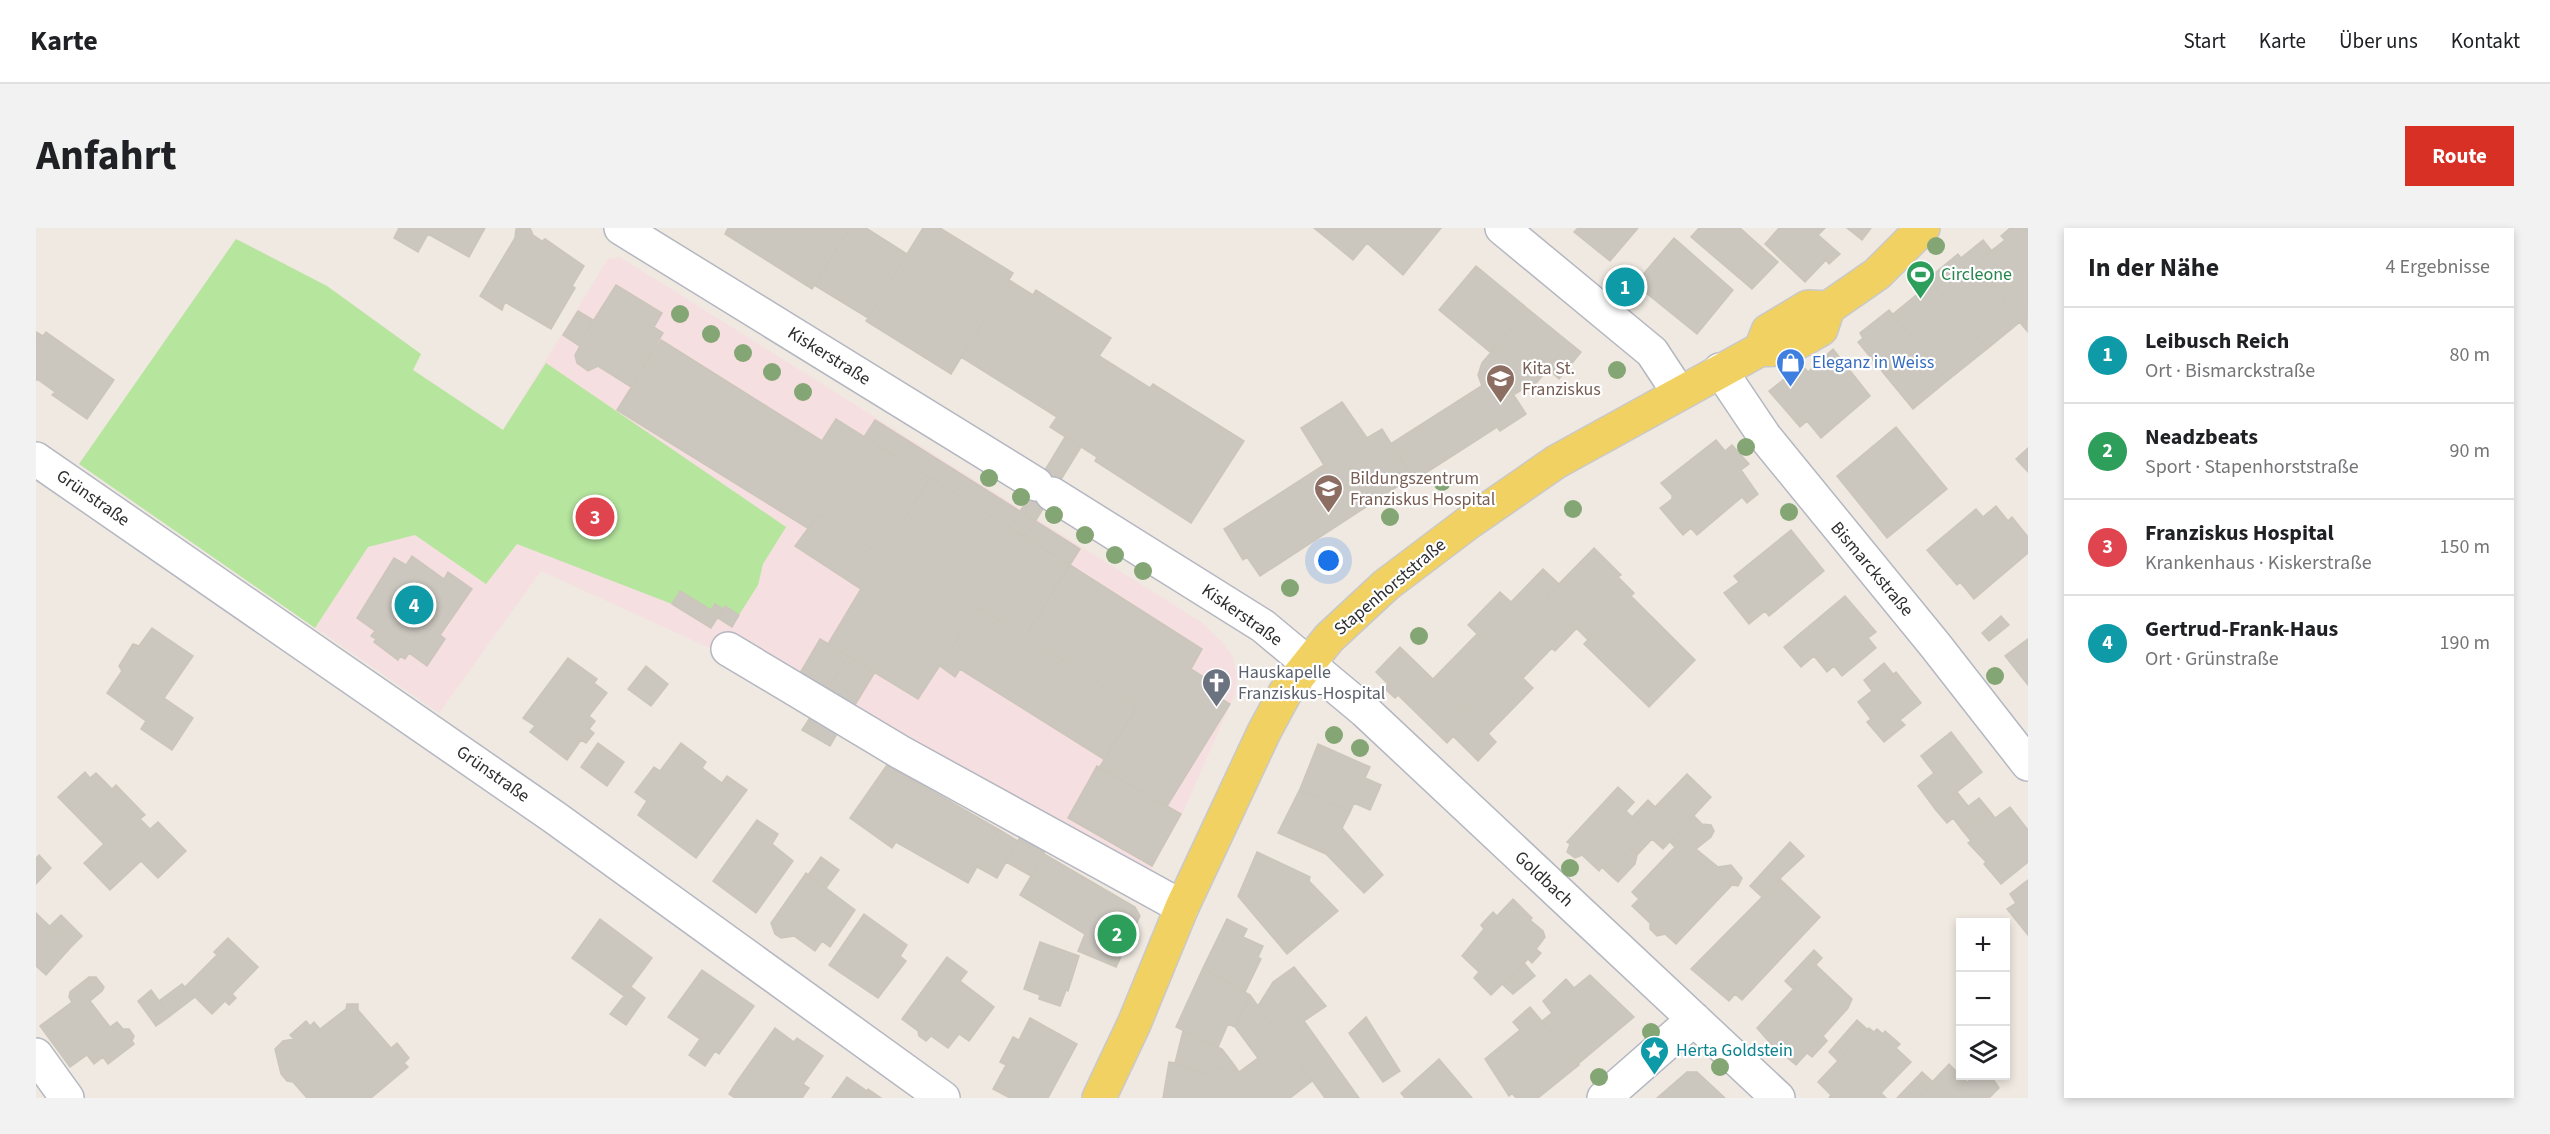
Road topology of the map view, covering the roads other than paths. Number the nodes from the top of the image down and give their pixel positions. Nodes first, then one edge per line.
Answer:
1 (621, 228) edge
2 (1502, 228) edge
3 (1923, 228) edge
4 (1720, 370) junction
5 (1679, 393) junction
6 (36, 459) edge
7 (728, 649) dead end
8 (1307, 663) junction
9 (2028, 764) edge
10 (1182, 907) junction
11 (1694, 1019) junction
12 (1134, 1024) junction
13 (36, 1055) edge
14 (67, 1098) edge
15 (943, 1098) edge
16 (1099, 1098) edge
17 (1124, 1098) edge
18 (1604, 1098) edge
19 (1779, 1098) edge

1 - 8 street, Kiskerstraße
2 - 5 street
3 - 4 main road, Stapenhorststraße
4 - 5 main road, Stapenhorststraße
4 - 9 street, Bismarckstraße
5 - 8 main road, Stapenhorststraße
6 - 15 street, Grünstraße
7 - 10 street
8 - 10 main road, Stapenhorststraße
8 - 11 street, Goldbach
10 - 12 main road, Stapenhorststraße
11 - 18 street
11 - 19 street, Goldbach
12 - 16 main road, Stapenhorststraße
12 - 17 main road, Stapenhorststraße
13 - 14 street

